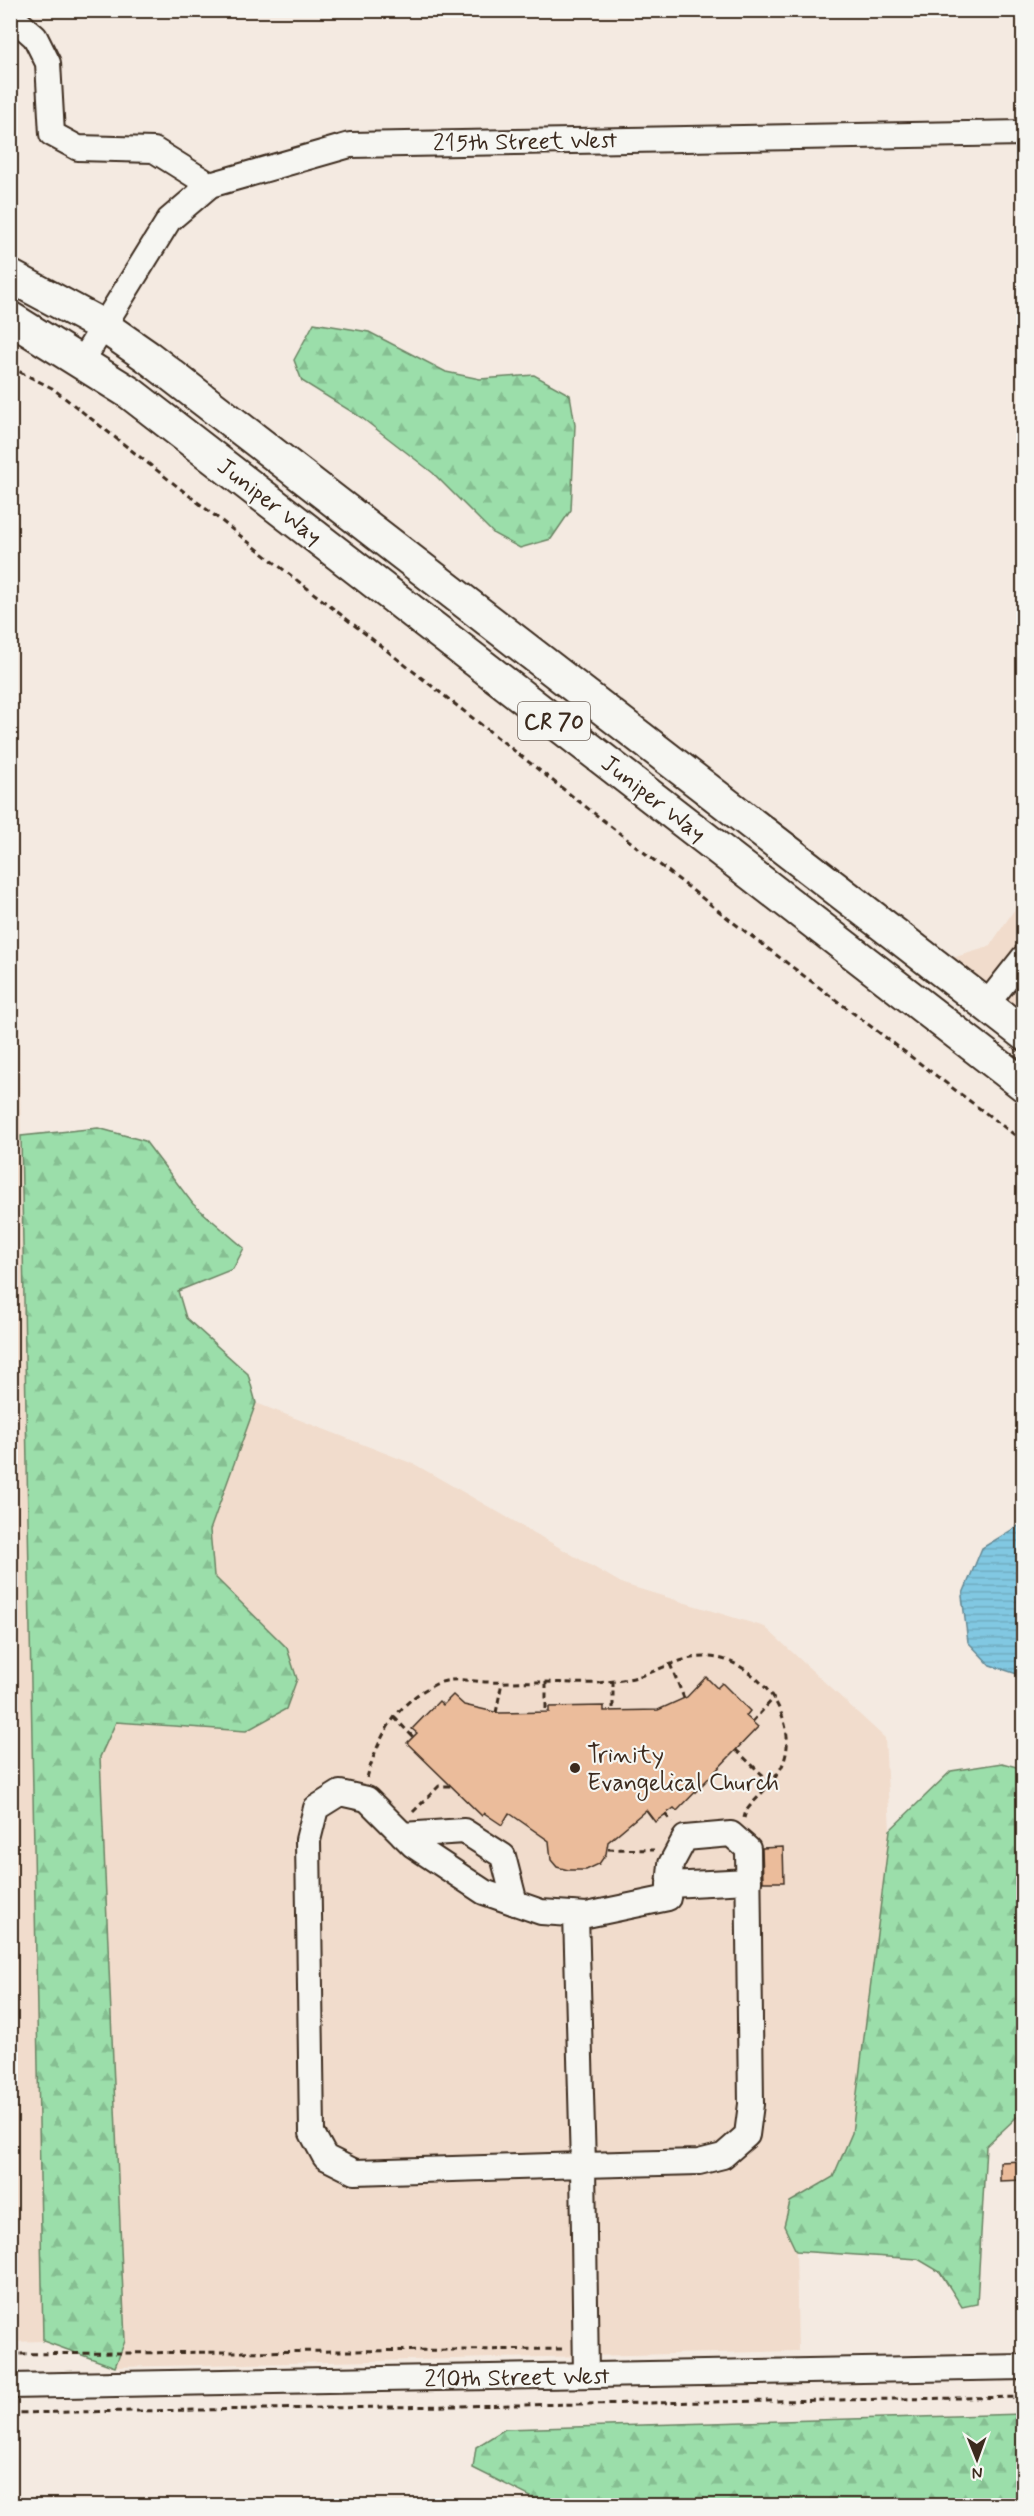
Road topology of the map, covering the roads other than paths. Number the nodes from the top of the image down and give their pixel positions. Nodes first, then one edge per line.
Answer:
1 (10, 15) edge
2 (1023, 132) edge
3 (210, 185) junction
4 (10, 276) edge
5 (10, 318) edge
6 (105, 327) junction
7 (82, 362) junction
8 (1023, 957) edge
9 (986, 1005) junction
10 (1023, 1034) edge
11 (1023, 1085) edge
12 (409, 1825) junction
13 (748, 1881) junction
14 (669, 1885) junction
15 (515, 1903) junction
16 (576, 1915) junction
17 (583, 2165) junction
18 (1023, 2367) edge
19 (586, 2375) junction
20 (10, 2386) edge

1 - 3 street
2 - 3 street, 215th Street West
3 - 6 street, 215th Street West
4 - 6 main road, CR 70
5 - 7 main road, CR 70
6 - 7 street, 215th Street West
6 - 9 main road, Juniper Way / CR 70
7 - 11 main road, Juniper Way / CR 70
8 - 9 street
9 - 10 main road, Juniper Way / CR 70
12 - 15 street
12 - 15 street
12 - 17 street
13 - 14 street
13 - 14 street
13 - 17 street
14 - 16 street
15 - 16 street
16 - 17 street
17 - 19 street
18 - 19 street, 210th Street West
19 - 20 street, 210th Street West

